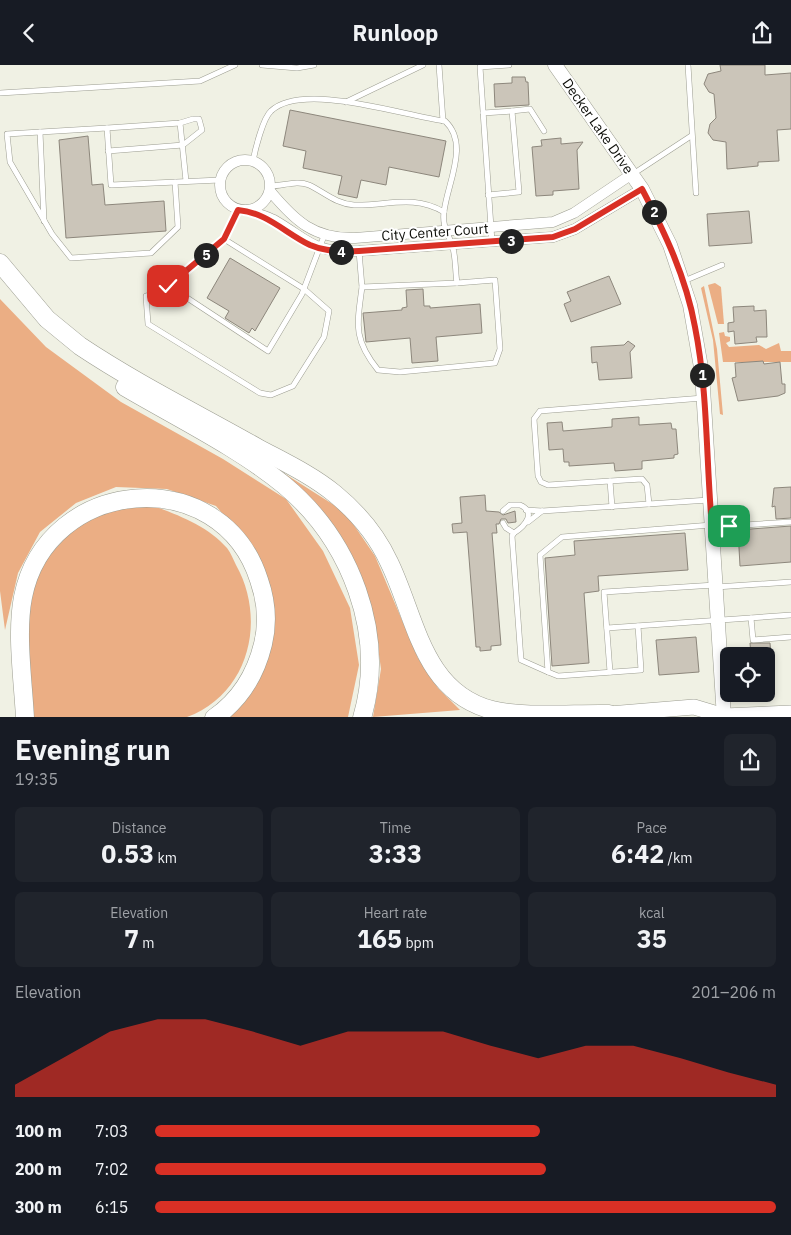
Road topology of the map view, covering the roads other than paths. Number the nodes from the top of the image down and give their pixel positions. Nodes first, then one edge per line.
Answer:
1 (235, 65) edge
2 (262, 65) edge
3 (314, 65) edge
4 (423, 65) edge
5 (439, 65) edge
6 (509, 65) edge
7 (555, 65) edge
8 (688, 65) edge
9 (479, 66) edge
10 (219, 68) edge
11 (0, 93) edge
12 (346, 102) junction
13 (512, 111) junction
14 (483, 113) junction
15 (443, 121) junction
16 (180, 123) junction
17 (107, 128) junction
18 (544, 131) dead end
19 (40, 132) junction
20 (691, 136) junction
21 (184, 145) junction
22 (108, 151) junction
23 (253, 161) junction
24 (632, 174) junction
25 (220, 180) junction
26 (186, 181) junction
27 (175, 182) junction
28 (270, 189) junction
29 (642, 189) junction
30 (696, 193) dead end
31 (488, 195) junction
32 (243, 210) junction
33 (444, 212) junction
34 (44, 222) junction
35 (532, 225) junction
36 (491, 228) junction
37 (445, 231) junction
38 (324, 236) junction
39 (224, 239) junction
40 (533, 240) junction
41 (492, 243) junction
42 (453, 245) junction
43 (319, 248) junction
44 (359, 251) junction
45 (0, 263) edge
46 (722, 265) dead end
47 (0, 274) edge
48 (683, 281) junction
49 (456, 283) junction
50 (168, 286) junction
51 (362, 287) junction
52 (304, 289) junction
53 (703, 398) junction
54 (610, 481) junction
55 (710, 500) junction
56 (649, 504) junction
57 (612, 507) junction
58 (526, 510) junction
59 (503, 511) dead end
60 (542, 511) junction
61 (528, 522) junction
62 (791, 522) edge
63 (503, 523) dead end
64 (712, 526) junction
65 (514, 533) junction
66 (791, 582) edge
67 (716, 586) junction
68 (791, 615) edge
69 (751, 618) junction
70 (718, 620) junction
71 (638, 626) junction
72 (607, 628) junction
73 (791, 637) edge
74 (548, 671) junction
75 (610, 672) junction
76 (25, 713) edge
77 (791, 713) edge
78 (609, 714) junction
79 (214, 717) edge
80 (362, 717) edge
81 (557, 717) edge
82 (723, 717) edge

1 - 10 lane
2 - 3 lane
4 - 12 lane
5 - 15 lane
6 - 9 lane
7 - 24 street, Decker Lake Drive
8 - 20 lane
9 - 14 lane
10 - 11 lane
12 - 15 lane
12 - 23 lane
13 - 14 lane
13 - 18 lane
13 - 31 lane
14 - 31 lane
15 - 33 lane
16 - 17 lane
16 - 21 lane
16 - 21 lane
17 - 19 lane
17 - 22 lane
19 - 34 lane
19 - 34 lane
20 - 24 lane
20 - 30 lane
21 - 22 lane
21 - 26 lane
22 - 27 lane
23 - 25 street
23 - 28 street, City Center Court
24 - 29 street, Decker Lake Drive
24 - 35 street, City Center Court
25 - 26 lane
25 - 32 street, City Center Court
26 - 27 lane
27 - 34 lane
28 - 32 street
28 - 33 lane
28 - 38 street, City Center Court
29 - 40 street, City Center Court
29 - 48 street, Decker Lake Drive
31 - 36 lane
32 - 39 lane
32 - 43 street, City Center Court
33 - 37 lane
35 - 36 street, City Center Court
35 - 40 lane
36 - 37 street, City Center Court
36 - 41 lane
37 - 38 street, City Center Court
37 - 42 lane
38 - 43 lane
39 - 50 lane
39 - 52 lane
40 - 41 street, City Center Court
41 - 42 street, City Center Court
42 - 44 street, City Center Court
42 - 49 lane
43 - 44 street, City Center Court
43 - 52 lane
44 - 51 lane
45 - 78 highway
46 - 48 lane
47 - 80 highway
48 - 53 street, Decker Lake Drive
49 - 51 lane
49 - 51 lane
50 - 52 lane
50 - 52 lane
53 - 54 lane
53 - 55 street, Decker Lake Drive
54 - 56 lane
54 - 57 lane
55 - 56 lane
55 - 64 street, Decker Lake Drive
56 - 57 lane
57 - 60 lane
58 - 59 lane
58 - 60 lane
58 - 61 lane
60 - 61 lane
61 - 65 lane
62 - 64 lane
63 - 65 lane
64 - 67 street, Decker Lake Drive
64 - 74 lane
65 - 74 lane
66 - 67 lane
67 - 70 street, Decker Lake Drive
67 - 72 lane
68 - 69 lane
69 - 70 lane
69 - 73 lane
70 - 71 lane
70 - 82 street, Decker Lake Drive
71 - 72 lane
71 - 75 lane
72 - 75 lane
74 - 75 lane
76 - 79 highway
77 - 82 main road
78 - 81 main road
78 - 82 main road

